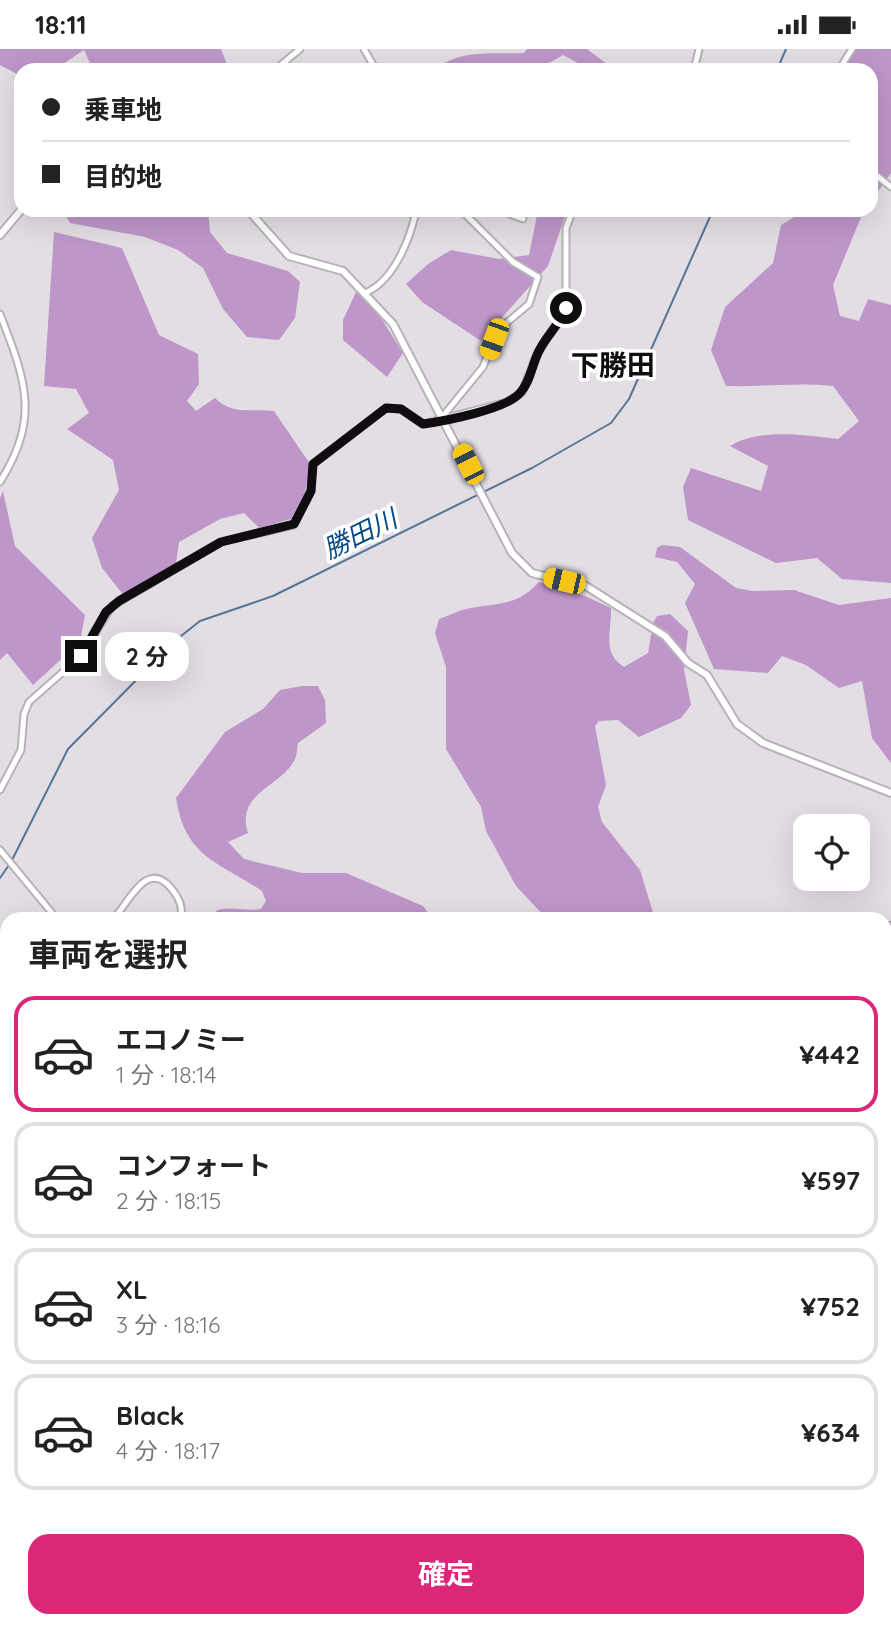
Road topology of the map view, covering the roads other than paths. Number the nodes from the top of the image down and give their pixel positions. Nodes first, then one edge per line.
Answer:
1 (300, 49) edge
2 (283, 63) edge
3 (15, 217) edge
4 (254, 217) edge
5 (415, 217) edge
6 (468, 217) edge
7 (518, 217) edge
8 (570, 217) edge
9 (523, 219) dead end
10 (0, 235) edge
11 (365, 293) junction
12 (0, 314) edge
13 (444, 418) junction
14 (0, 482) edge
15 (0, 790) edge
16 (891, 793) edge
17 (0, 850) edge
18 (51, 912) edge
19 (118, 912) edge
20 (180, 912) edge

1 - 2 street
3 - 10 street
4 - 11 street
5 - 11 street
6 - 13 street
7 - 9 street
8 - 13 street
11 - 13 street
12 - 14 street
13 - 15 street
13 - 16 street
17 - 18 street
19 - 20 street

